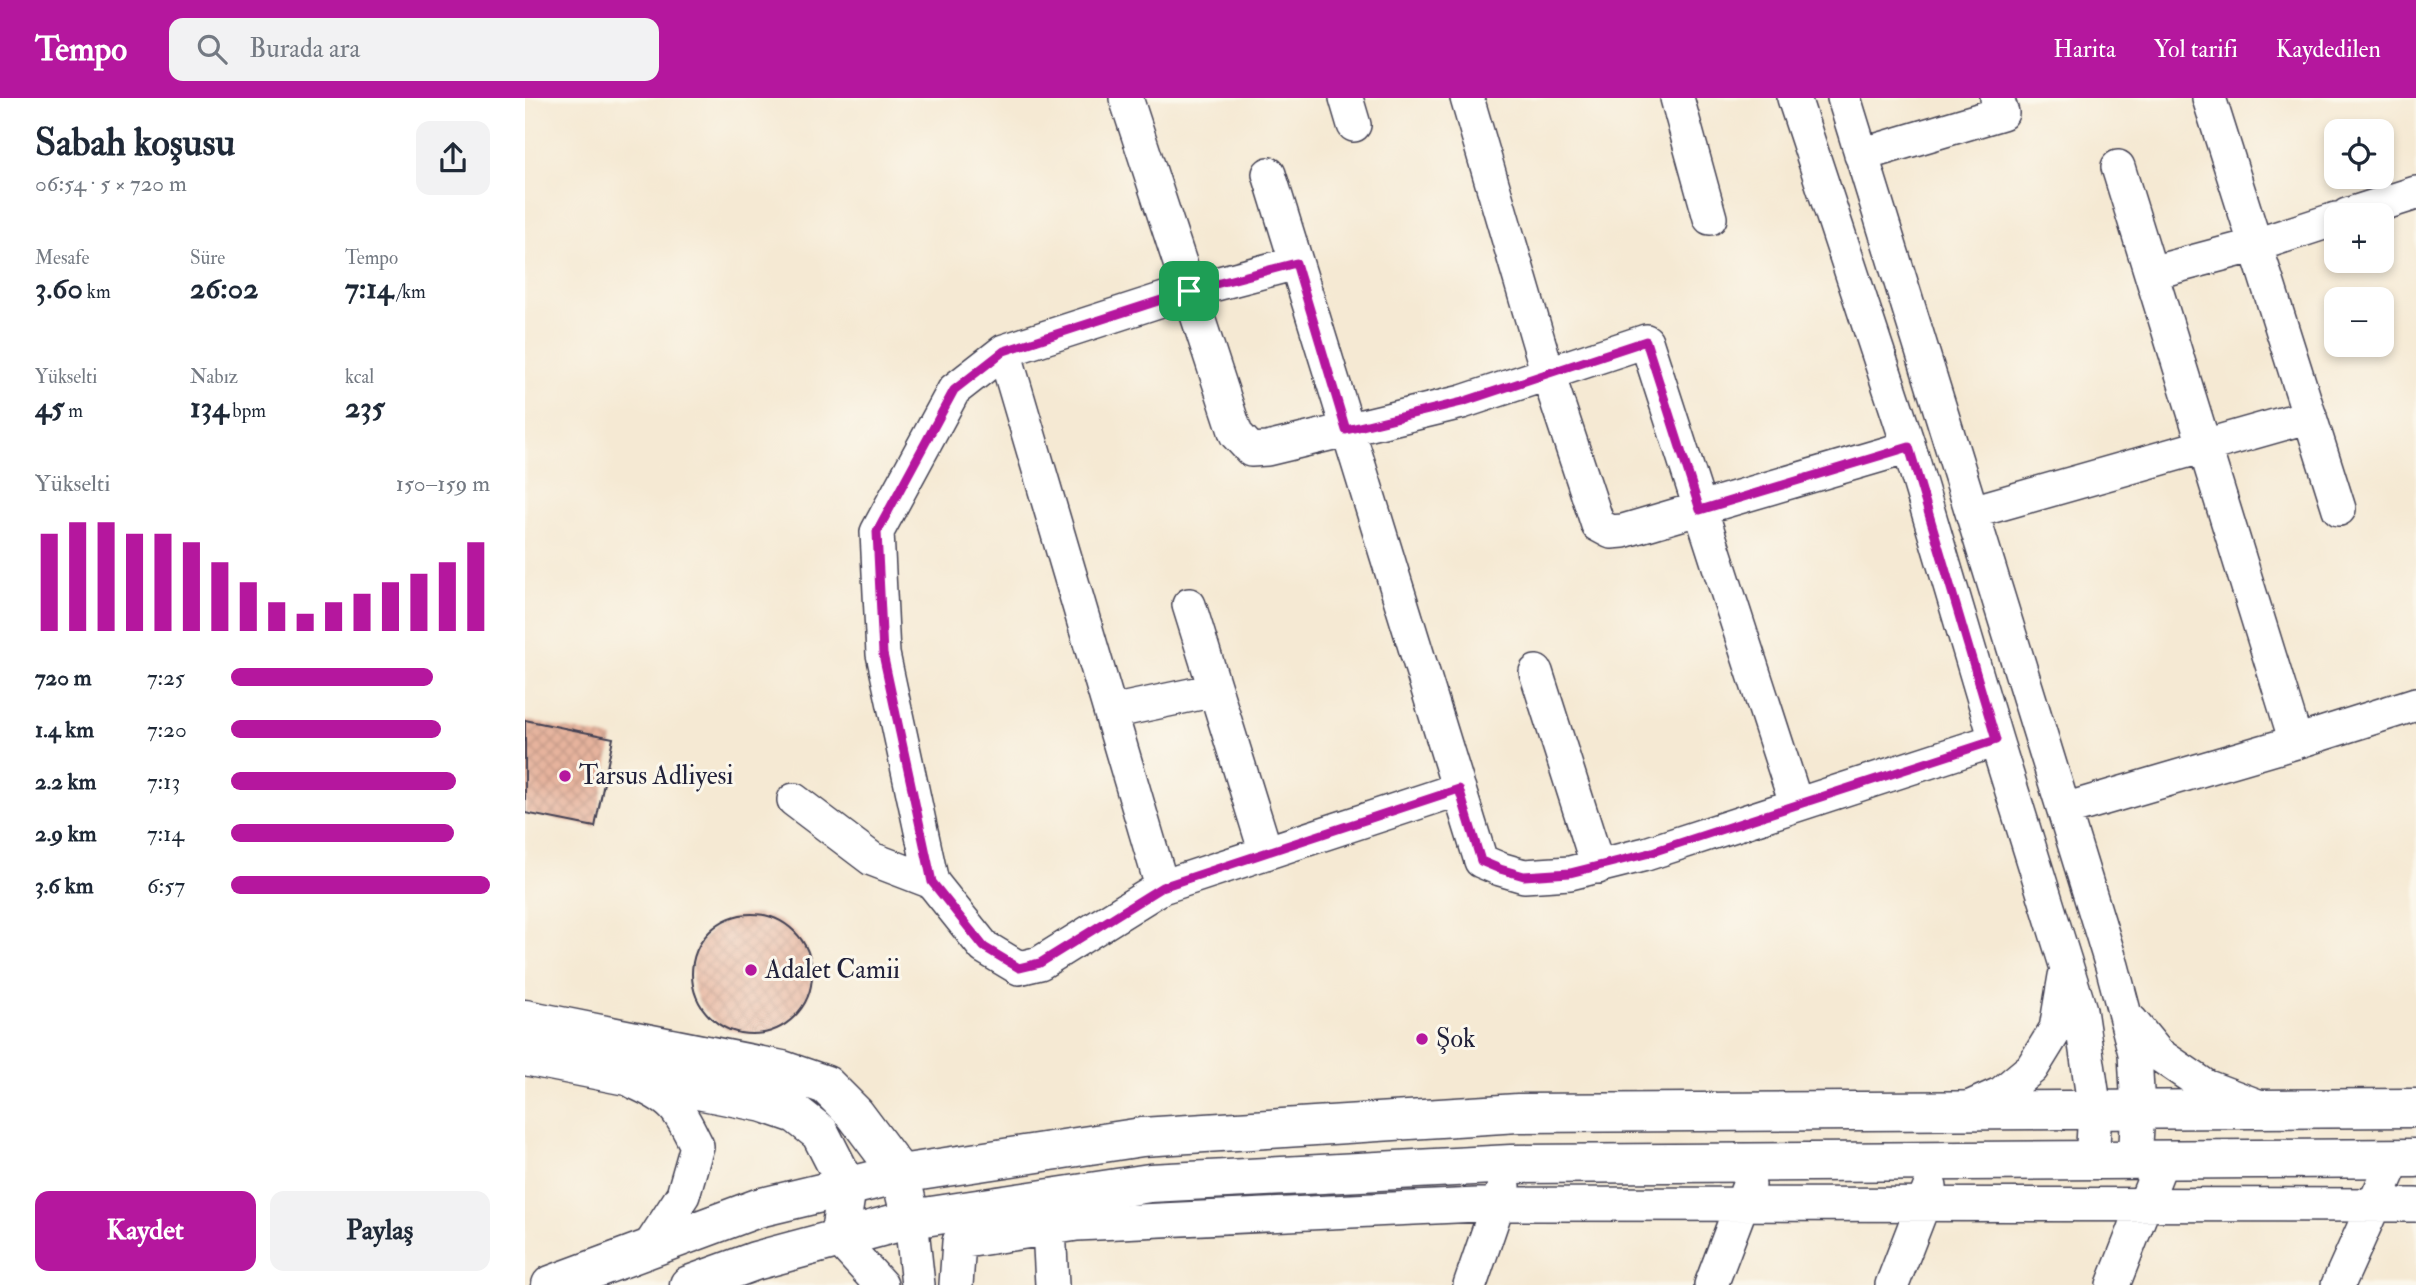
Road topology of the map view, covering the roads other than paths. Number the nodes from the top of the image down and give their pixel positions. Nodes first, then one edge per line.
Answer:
1 (1126, 98) edge
2 (1467, 98) edge
3 (1677, 98) edge
4 (1794, 98) edge
5 (1843, 98) edge
6 (1997, 98) edge
7 (2209, 98) edge
8 (1861, 155) junction
9 (2117, 167) dead end
10 (1269, 174) dead end
11 (2416, 193) edge
12 (2385, 203) edge
13 (1710, 218) dead end
14 (2324, 223) edge
15 (2256, 245) junction
16 (1296, 263) junction
17 (2151, 273) junction
18 (1189, 291) junction
19 (1004, 351) junction
20 (1548, 374) junction
21 (2310, 416) junction
22 (1346, 430) junction
23 (1909, 447) junction
24 (2205, 447) junction
25 (2339, 509) dead end
26 (1700, 510) junction
27 (1972, 512) junction
28 (1189, 605) dead end
29 (1536, 672) dead end
30 (1215, 690) junction
31 (2416, 704) edge
32 (1111, 712) junction
33 (1996, 740) junction
34 (2296, 742) junction
35 (1459, 789) junction
36 (794, 800) dead end
37 (1796, 804) junction
38 (2064, 810) junction
39 (1266, 853) junction
40 (1598, 867) junction
41 (932, 882) junction
42 (1162, 887) junction
43 (2067, 967) junction
44 (2125, 1013) junction
45 (525, 1019) edge
46 (525, 1056) edge
47 (615, 1074) junction
48 (2416, 1108) edge
49 (2266, 1109) junction
50 (2095, 1111) junction
51 (2138, 1111) junction
52 (1960, 1112) junction
53 (2405, 1158) edge
54 (2148, 1160) junction
55 (1940, 1161) junction
56 (2092, 1161) junction
57 (1757, 1163) junction
58 (1511, 1164) junction
59 (900, 1174) junction
60 (847, 1186) junction
61 (1498, 1204) junction
62 (1741, 1204) junction
63 (1923, 1204) junction
64 (2144, 1205) junction
65 (2374, 1205) junction
66 (2416, 1205) edge
67 (911, 1219) junction
68 (1049, 1228) junction
69 (839, 1239) junction
70 (647, 1249) junction
71 (741, 1275) edge
72 (551, 1285) edge
73 (689, 1285) edge
74 (881, 1285) edge
75 (918, 1285) edge
76 (955, 1285) edge
77 (1052, 1285) edge
78 (1470, 1285) edge
79 (1711, 1285) edge
80 (1892, 1285) edge
81 (2113, 1285) edge
82 (2338, 1285) edge

1 - 18 street
2 - 20 street
3 - 13 street
4 - 23 street
5 - 8 street
6 - 8 street
7 - 15 street
8 - 27 street
9 - 17 street
10 - 16 street
11 - 12 street
14 - 15 street
15 - 17 street
15 - 21 street
16 - 18 street
16 - 22 street
17 - 24 street
18 - 19 street
18 - 22 street
19 - 32 street
19 - 41 street
20 - 22 street
20 - 26 street
20 - 26 street
21 - 24 street
21 - 25 street
22 - 35 street
23 - 26 street
23 - 33 street
24 - 27 street
24 - 34 street
26 - 37 street
27 - 38 street
28 - 30 street
29 - 40 street
30 - 32 street
30 - 39 street
31 - 34 street
32 - 42 street
33 - 37 street
33 - 43 street
34 - 38 street
35 - 39 street
35 - 40 street
36 - 41 street
37 - 40 street
38 - 44 street
39 - 42 street
41 - 42 street
43 - 50 street
43 - 52 street
44 - 49 street
44 - 51 street
45 - 59 main road
46 - 47 main road
47 - 60 main road
47 - 70 street
48 - 49 main road
49 - 51 main road
50 - 51 main road
50 - 52 main road
50 - 56 street
51 - 54 street
52 - 59 main road
53 - 54 main road
53 - 65 street
54 - 56 main road
54 - 64 street
55 - 56 main road
55 - 57 main road
55 - 63 street
57 - 58 main road
57 - 62 street
58 - 61 street
58 - 67 main road
59 - 60 main road
59 - 67 main road
60 - 69 main road
60 - 70 main road
61 - 62 street
61 - 68 street
61 - 78 street
62 - 63 street
62 - 79 street
63 - 64 street
63 - 80 street
64 - 65 street
64 - 81 street
65 - 66 street
65 - 82 street
67 - 69 main road
67 - 75 street
68 - 76 street
68 - 77 street
69 - 71 main road
69 - 74 street
70 - 72 main road
71 - 73 main road

